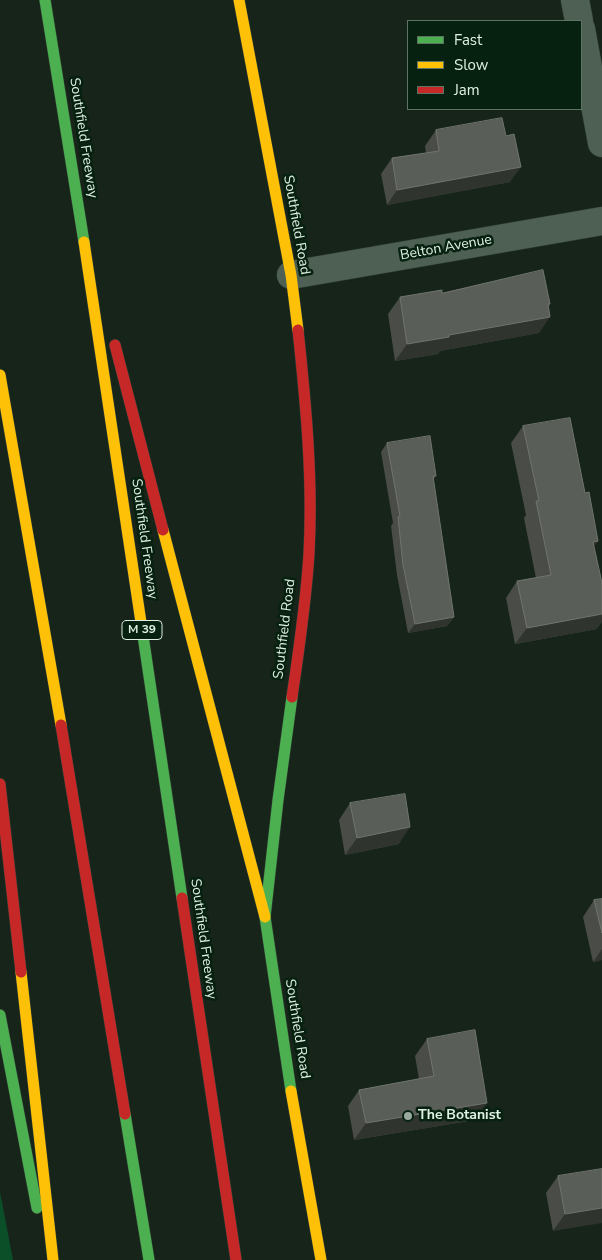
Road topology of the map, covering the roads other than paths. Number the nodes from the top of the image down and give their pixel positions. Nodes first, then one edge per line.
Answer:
1 (45, 0) edge
2 (239, 0) edge
3 (575, 0) edge
4 (579, 20) edge
5 (582, 34) edge
6 (602, 143) edge
7 (79, 208) junction
8 (602, 221) edge
9 (291, 275) junction
10 (107, 313) dead end
11 (112, 332) dead end
12 (0, 374) edge
13 (0, 784) edge
14 (265, 917) junction
15 (0, 1015) edge
16 (48, 1260) edge
17 (52, 1260) edge
18 (149, 1260) edge
19 (236, 1260) edge
20 (321, 1260) edge

1 - 7 main road, Southfield Freeway / M 39
2 - 9 main road, Southfield Road
3 - 4 street
5 - 6 street
7 - 10 main road
7 - 19 main road, Southfield Freeway / M 39
8 - 9 street, Belton Avenue
9 - 14 main road, Southfield Road
11 - 14 main road
12 - 18 main road
13 - 17 main road
14 - 20 main road, Southfield Road
15 - 16 main road

